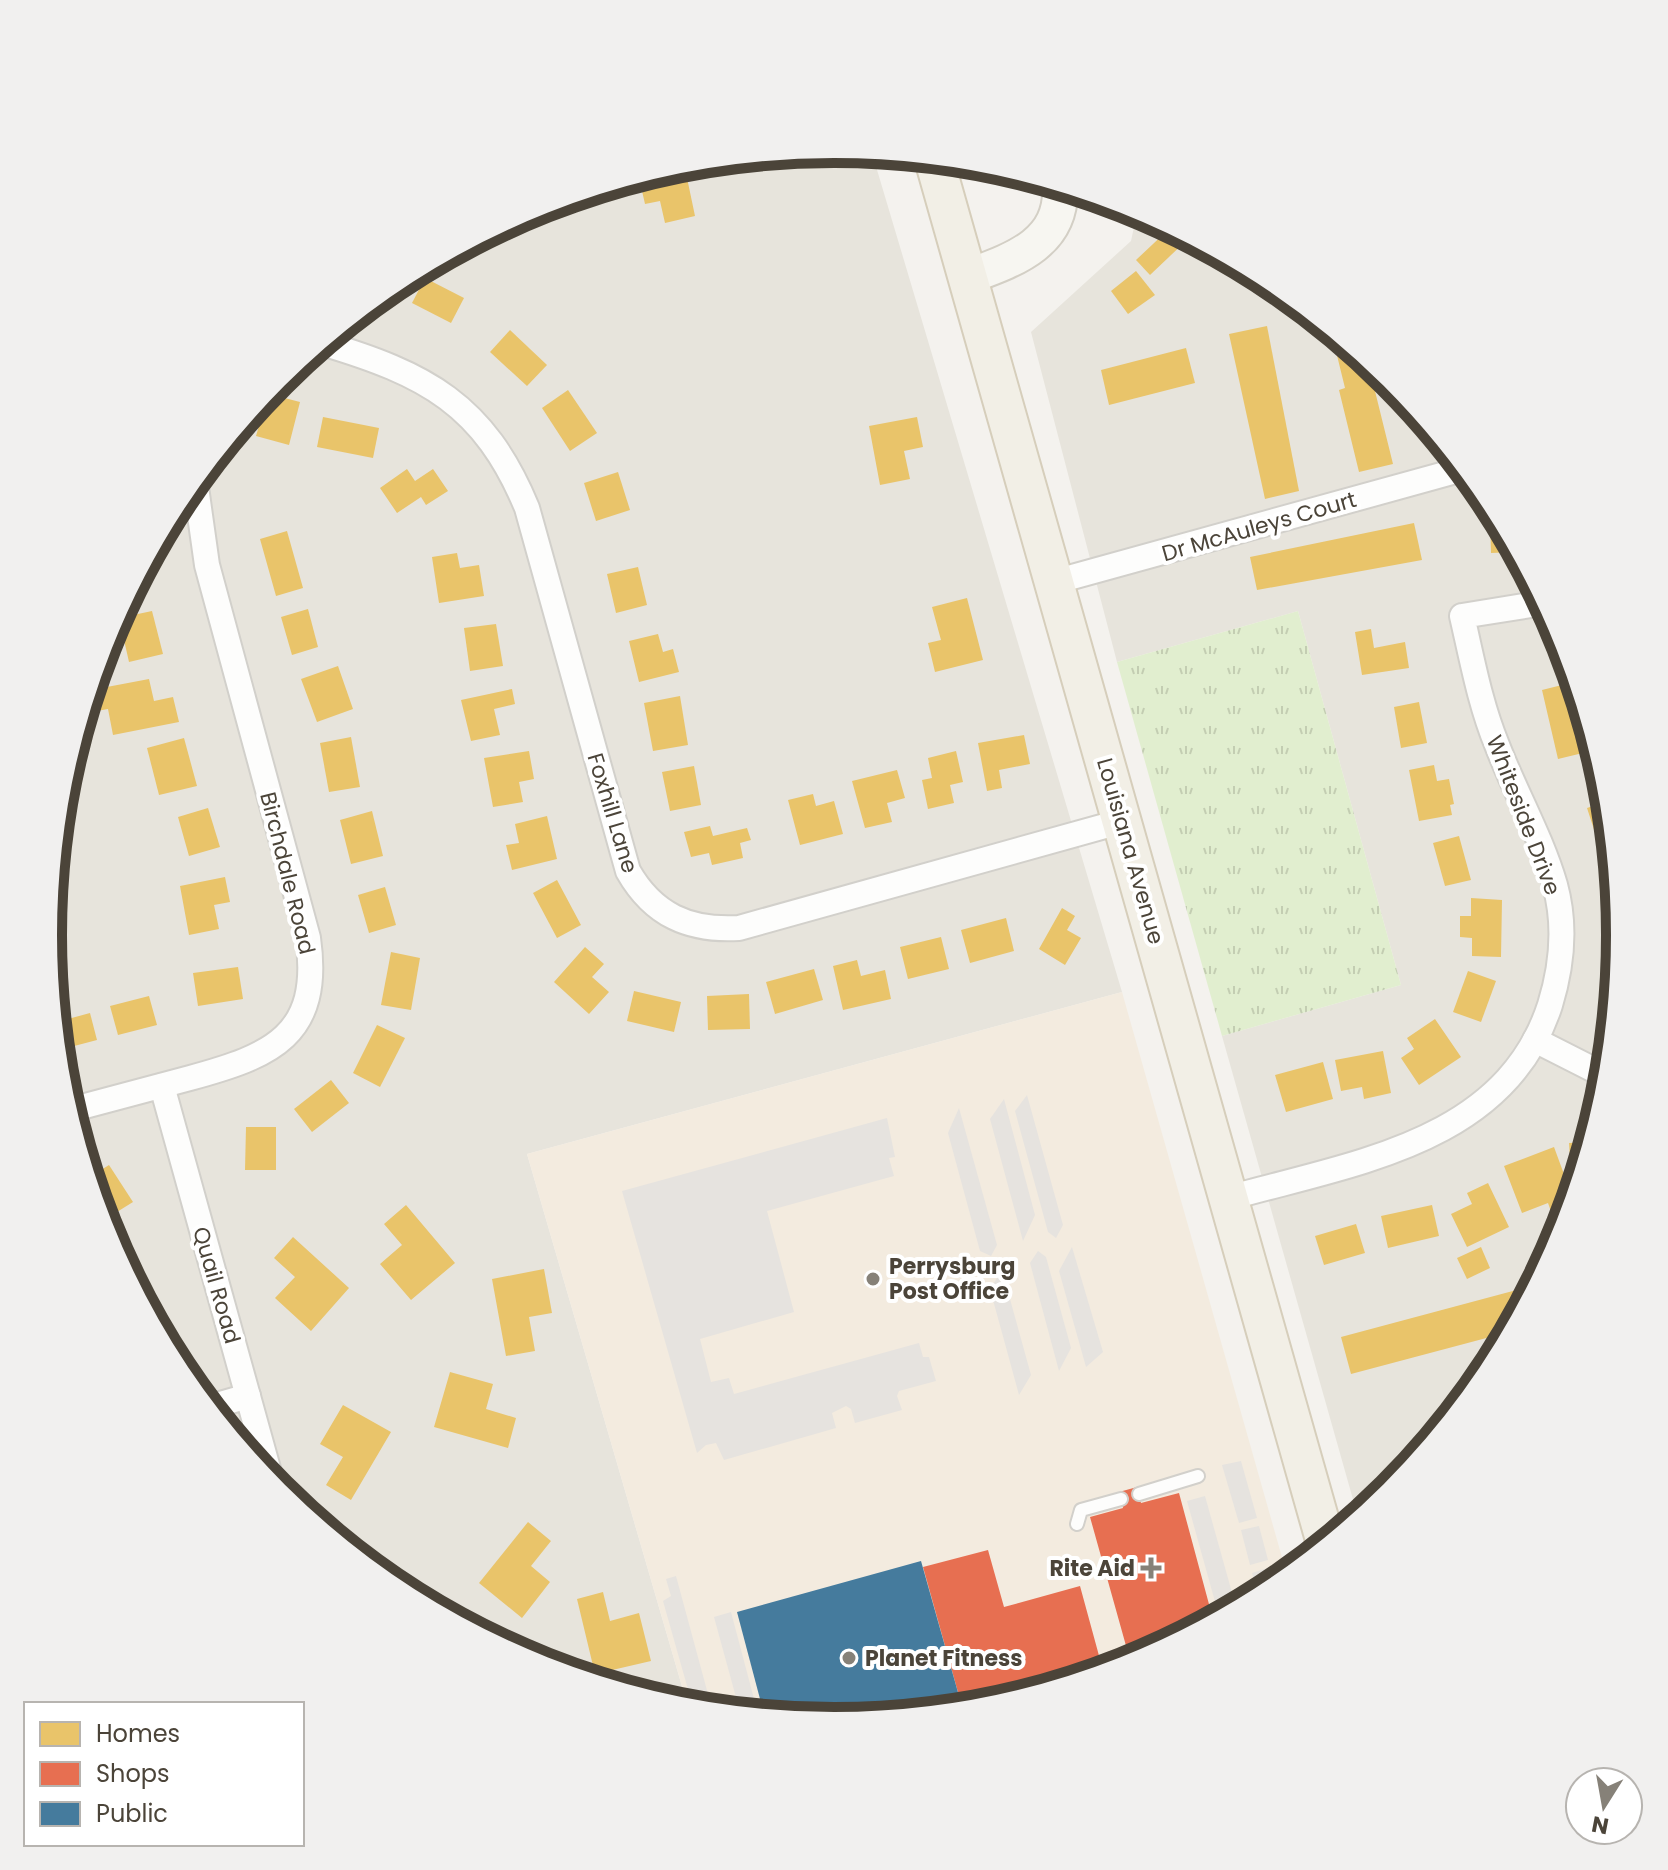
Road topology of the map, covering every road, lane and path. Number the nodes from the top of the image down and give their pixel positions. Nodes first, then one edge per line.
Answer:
1 (937, 170) edge
2 (1060, 197) edge
3 (967, 277) junction
4 (335, 347) edge
5 (1451, 472) edge
6 (198, 498) edge
7 (1054, 582) junction
8 (1531, 605) edge
9 (1123, 821) junction
10 (1535, 1040) junction
11 (1594, 1070) edge
12 (162, 1086) junction
13 (82, 1107) edge
14 (1229, 1198) junction
15 (248, 1396) junction
16 (221, 1404) edge
17 (264, 1455) edge
18 (1198, 1476) dead end
19 (1139, 1494) dead end
20 (1121, 1499) dead end
21 (1077, 1524) dead end
22 (1323, 1532) edge

1 - 3 main road, Louisiana Avenue
2 - 3 street
3 - 7 main road, Louisiana Avenue
4 - 9 street, Foxhill Lane
5 - 7 street, Dr McAuleys Court
6 - 12 street, Birchdale Road
7 - 9 main road, Louisiana Avenue
8 - 10 street, Whiteside Drive
9 - 14 main road, Louisiana Avenue
10 - 11 street
10 - 14 street, Whiteside Drive
12 - 13 street, Birchdale Road
12 - 15 street, Quail Road
14 - 22 main road, Louisiana Avenue
15 - 16 street
15 - 17 street, Quail Road
18 - 19 lane
20 - 21 lane

